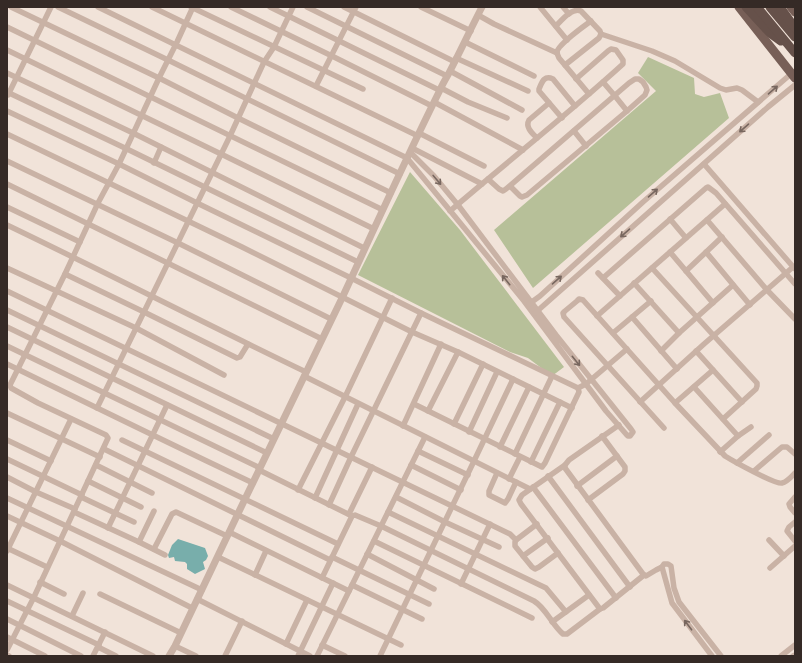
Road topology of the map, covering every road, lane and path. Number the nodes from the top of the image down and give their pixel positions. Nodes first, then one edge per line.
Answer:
1 (11, 7) edge
2 (51, 7) edge
3 (58, 7) edge
4 (98, 7) edge
5 (152, 7) edge
6 (192, 7) edge
7 (231, 7) edge
8 (270, 7) edge
9 (293, 7) edge
10 (307, 7) edge
11 (344, 7) edge
12 (421, 7) edge
13 (482, 7) edge
14 (540, 7) edge
15 (563, 7) edge
16 (739, 7) edge
17 (746, 7) edge
18 (757, 7) edge
19 (770, 7) edge
20 (780, 7) edge
21 (791, 7) edge
22 (355, 9) edge
23 (795, 12) edge
24 (569, 14) junction
25 (478, 15) junction
26 (288, 16) junction
27 (590, 21) junction
28 (44, 22) junction
29 (186, 24) junction
30 (346, 26) junction
31 (556, 26) junction
32 (7, 27) edge
33 (795, 28) edge
34 (471, 31) junction
35 (281, 32) junction
36 (601, 34) junction
37 (795, 37) edge
38 (34, 40) junction
39 (567, 40) junction
40 (339, 41) junction
41 (465, 42) junction
42 (176, 45) junction
43 (274, 46) junction
44 (7, 50) edge
45 (792, 50) edge
46 (557, 54) junction
47 (332, 56) junction
48 (25, 59) junction
49 (168, 60) junction
50 (455, 60) junction
51 (264, 62) junction
52 (565, 65) junction
53 (324, 71) junction
54 (7, 73) edge
55 (449, 74) junction
56 (793, 75) edge
57 (534, 76) dead end
58 (17, 78) junction
59 (159, 78) junction
60 (576, 79) junction
61 (603, 82) junction
62 (254, 84) junction
63 (795, 85) edge
64 (316, 86) junction
65 (363, 89) dead end
66 (440, 89) junction
67 (528, 91) dead end
68 (8, 94) edge
69 (589, 94) junction
70 (150, 96) junction
71 (616, 96) junction
72 (247, 98) junction
73 (758, 102) junction
74 (549, 103) junction
75 (433, 104) junction
76 (575, 106) junction
77 (522, 110) dead end
78 (7, 111) edge
79 (627, 111) junction
80 (142, 115) junction
81 (238, 118) junction
82 (507, 118) dead end
83 (562, 118) junction
84 (574, 131) junction
85 (133, 133) junction
86 (7, 134) edge
87 (418, 135) junction
88 (230, 136) junction
89 (537, 138) junction
90 (586, 146) junction
91 (161, 147) junction
92 (126, 148) junction
93 (523, 150) junction
94 (410, 153) junction
95 (221, 154) junction
96 (7, 161) edge
97 (154, 162) junction
98 (119, 164) junction
99 (704, 164) junction
100 (484, 166) dead end
101 (212, 172) junction
102 (400, 174) junction
103 (488, 179) junction
104 (109, 183) junction
105 (7, 184) edge
106 (482, 184) junction
107 (510, 186) junction
108 (205, 187) junction
109 (391, 193) junction
110 (197, 203) junction
111 (725, 204) junction
112 (98, 205) junction
113 (458, 205) junction
114 (7, 207) edge
115 (383, 210) junction
116 (450, 211) junction
117 (670, 219) junction
118 (707, 220) junction
119 (188, 221) junction
120 (88, 224) junction
121 (7, 225) edge
122 (374, 229) junction
123 (722, 237) junction
124 (686, 238) junction
125 (80, 242) junction
126 (178, 243) junction
127 (364, 248) junction
128 (670, 252) junction
129 (706, 252) junction
130 (73, 257) junction
131 (358, 262) junction
132 (168, 263) junction
133 (7, 268) edge
134 (652, 268) junction
135 (794, 268) edge
136 (686, 271) junction
137 (598, 273) dead end
138 (785, 273) junction
139 (65, 274) junction
140 (351, 278) junction
141 (603, 278) junction
142 (634, 283) junction
143 (795, 284) edge
144 (733, 285) junction
145 (767, 290) junction
146 (7, 291) edge
147 (56, 291) junction
148 (152, 296) junction
149 (620, 296) junction
150 (342, 297) junction
151 (392, 298) junction
152 (650, 301) junction
153 (713, 303) junction
154 (529, 304) junction
155 (750, 305) junction
156 (7, 310) edge
157 (47, 310) junction
158 (144, 312) junction
159 (535, 312) junction
160 (421, 314) junction
161 (597, 316) junction
162 (383, 317) junction
163 (632, 317) junction
164 (697, 317) junction
165 (332, 319) junction
166 (795, 319) edge
167 (39, 325) junction
168 (7, 327) edge
169 (136, 328) junction
170 (412, 332) junction
171 (613, 333) junction
172 (679, 333) junction
173 (714, 336) junction
174 (32, 339) junction
175 (322, 339) junction
176 (248, 344) junction
177 (441, 344) junction
178 (7, 346) edge
179 (126, 348) junction
180 (627, 349) junction
181 (661, 351) junction
182 (696, 351) junction
183 (458, 352) junction
184 (24, 355) junction
185 (7, 364) edge
186 (118, 364) junction
187 (483, 364) junction
188 (608, 366) junction
189 (18, 369) junction
190 (677, 369) junction
191 (713, 370) junction
192 (498, 372) junction
193 (305, 374) junction
194 (224, 375) dead end
195 (552, 376) junction
196 (112, 378) junction
197 (513, 379) junction
198 (592, 380) junction
199 (586, 384) junction
200 (658, 385) junction
201 (529, 387) junction
202 (694, 387) junction
203 (578, 388) junction
204 (104, 393) junction
205 (544, 394) junction
206 (345, 397) junction
207 (560, 402) junction
208 (640, 402) junction
209 (742, 402) junction
210 (675, 403) junction
211 (358, 404) junction
212 (414, 404) junction
213 (167, 405) junction
214 (97, 408) junction
215 (572, 408) junction
216 (374, 411) junction
217 (428, 411) junction
218 (7, 413) edge
219 (71, 419) junction
220 (723, 419) junction
221 (160, 421) junction
222 (281, 423) junction
223 (454, 424) junction
224 (619, 425) junction
225 (403, 426) junction
226 (751, 427) dead end
227 (664, 428) dead end
228 (469, 432) junction
229 (769, 435) dead end
230 (153, 436) junction
231 (602, 436) junction
232 (738, 436) junction
233 (425, 437) junction
234 (62, 439) junction
235 (274, 439) junction
236 (485, 439) junction
237 (7, 440) edge
238 (122, 440) dead end
239 (323, 443) junction
240 (500, 447) junction
241 (104, 449) junction
242 (337, 450) junction
243 (145, 451) junction
244 (418, 452) junction
245 (720, 452) junction
246 (267, 453) junction
247 (795, 454) edge
248 (518, 455) junction
249 (617, 456) junction
250 (100, 457) junction
251 (351, 457) junction
252 (7, 459) edge
253 (51, 461) junction
254 (474, 461) junction
255 (531, 462) junction
256 (737, 463) junction
257 (96, 465) junction
258 (411, 465) junction
259 (565, 465) junction
260 (138, 466) junction
261 (372, 467) junction
262 (259, 469) junction
263 (754, 472) junction
264 (497, 473) junction
265 (795, 474) edge
266 (468, 475) junction
267 (43, 476) junction
268 (548, 476) junction
269 (7, 477) edge
270 (509, 479) junction
271 (88, 481) junction
272 (131, 482) junction
273 (403, 482) junction
274 (516, 482) junction
275 (253, 483) junction
276 (577, 486) junction
277 (532, 488) junction
278 (298, 490) junction
279 (461, 490) junction
280 (36, 492) junction
281 (152, 493) dead end
282 (82, 496) junction
283 (396, 497) junction
284 (7, 498) edge
285 (123, 498) junction
286 (315, 498) junction
287 (795, 498) edge
288 (245, 499) junction
289 (588, 500) junction
290 (329, 505) junction
291 (453, 506) junction
292 (141, 507) dead end
293 (28, 508) junction
294 (74, 511) junction
295 (154, 511) dead end
296 (388, 512) junction
297 (115, 513) junction
298 (795, 513) edge
299 (238, 514) junction
300 (350, 515) junction
301 (7, 516) edge
302 (21, 522) junction
303 (134, 522) dead end
304 (445, 522) junction
305 (795, 522) edge
306 (490, 524) junction
307 (537, 524) junction
308 (381, 526) junction
309 (67, 527) junction
310 (108, 528) junction
311 (228, 534) junction
312 (438, 536) junction
313 (548, 538) junction
314 (483, 540) junction
315 (516, 540) junction
316 (769, 540) dead end
317 (60, 541) junction
318 (374, 541) junction
319 (795, 541) edge
320 (139, 542) junction
321 (338, 544) junction
322 (795, 546) edge
323 (499, 547) dead end
324 (8, 549) edge
325 (154, 549) junction
326 (266, 551) junction
327 (431, 551) junction
328 (558, 553) junction
329 (367, 554) junction
330 (476, 554) junction
331 (165, 555) dead end
332 (523, 556) junction
333 (784, 556) junction
334 (218, 557) junction
335 (331, 558) junction
336 (424, 566) junction
337 (47, 567) junction
338 (662, 567) junction
339 (770, 568) dead end
340 (468, 569) junction
341 (360, 570) junction
342 (255, 575) junction
343 (644, 575) junction
344 (322, 578) junction
345 (417, 580) junction
346 (40, 582) junction
347 (333, 583) junction
348 (461, 584) junction
349 (7, 585) edge
350 (352, 585) junction
351 (630, 587) junction
352 (434, 589) dead end
353 (202, 590) junction
354 (349, 591) junction
355 (83, 593) dead end
356 (64, 594) dead end
357 (100, 594) dead end
358 (410, 595) junction
359 (589, 595) junction
360 (34, 597) junction
361 (616, 598) junction
362 (197, 599) junction
363 (308, 600) junction
364 (7, 601) edge
365 (429, 604) dead end
366 (321, 607) junction
367 (192, 608) junction
368 (600, 609) junction
369 (402, 610) junction
370 (27, 611) junction
371 (566, 612) junction
372 (337, 615) junction
373 (72, 616) junction
374 (532, 618) dead end
375 (7, 619) edge
376 (422, 619) dead end
377 (242, 621) junction
378 (552, 622) junction
379 (20, 625) junction
380 (105, 632) junction
381 (181, 633) junction
382 (9, 638) edge
383 (388, 639) junction
384 (286, 644) junction
385 (401, 645) dead end
386 (795, 645) edge
387 (98, 646) junction
388 (175, 646) junction
389 (322, 646) junction
390 (7, 650) edge
391 (299, 653) edge
392 (45, 656) edge
393 (81, 656) edge
394 (93, 656) edge
395 (116, 656) edge
396 (153, 656) edge
397 (169, 656) edge
398 (196, 656) edge
399 (225, 656) edge
400 (310, 656) edge
401 (317, 656) edge
402 (345, 656) edge
403 (380, 656) edge
404 (712, 656) edge
405 (720, 656) edge
406 (781, 656) edge

1 - 28 street
2 - 28 street
3 - 49 street
4 - 42 street
5 - 29 street
6 - 29 street
6 - 43 street
7 - 35 street
8 - 26 street
9 - 26 street
10 - 30 street
11 - 22 street
12 - 34 street
13 - 25 street
14 - 31 street
15 - 24 street
16 - 56 main road
17 - 45 highway
18 - 45 highway
19 - 37 highway
20 - 33 highway
21 - 23 main road
22 - 30 street
22 - 50 street
24 - 27 street
24 - 31 street
25 - 34 street
25 - 46 street
26 - 35 street
26 - 40 street
27 - 36 street
27 - 39 street
28 - 38 street
28 - 59 street
29 - 42 street
29 - 51 street
30 - 40 street
30 - 55 street
31 - 39 street
32 - 38 street
34 - 41 street
35 - 43 street
35 - 47 street
36 - 52 street
36 - 73 street
38 - 48 street
38 - 70 street
39 - 46 street
40 - 47 street
40 - 66 street
41 - 50 street
41 - 57 street
42 - 49 street
42 - 62 street
43 - 51 street
43 - 53 street
44 - 48 street
46 - 52 street
47 - 53 street
47 - 75 street
48 - 58 street
48 - 80 street
49 - 59 street
49 - 72 street
50 - 55 street
50 - 67 street
51 - 62 street
51 - 64 street
52 - 60 street
53 - 64 street
53 - 65 street
54 - 58 street
55 - 66 street
55 - 77 street
73 -> 56 street
58 - 68 street
58 - 85 street
59 - 70 street
59 - 81 street
60 - 61 street
60 - 69 street
61 - 69 street
61 - 71 street
62 - 72 street
62 - 94 street
63 -> 99 street
64 - 87 street
66 - 75 street
66 - 82 street
68 - 92 street
69 - 76 street
70 - 80 street
70 - 88 street
71 - 79 street
71 - 79 street
71 - 84 street
72 - 81 street
72 - 102 street
154 -> 73 street
74 - 76 street
74 - 83 street
74 - 89 street
75 - 87 street
75 - 93 street
76 - 83 street
78 - 98 street
79 - 90 street
80 - 85 street
80 - 95 street
81 - 88 street
81 - 109 street
83 - 89 street
84 - 90 street
84 - 107 street
85 - 91 street
85 - 92 street
86 - 104 street
87 - 94 street
87 - 100 street
88 - 95 street
88 - 115 street
89 - 93 street
90 - 107 street
91 - 97 street
91 - 101 street
92 - 97 street
92 - 98 street
93 - 103 street
94 - 102 street
94 - 106 street
94 -> 113 street
94 - 116 street
95 - 101 street
95 - 122 street
96 - 112 street
97 - 108 street
98 - 104 street
98 - 110 street
99 - 135 street
99 -> 159 street
101 - 108 street
101 - 127 street
102 - 109 street
103 - 106 street
103 - 107 street
104 - 112 street
104 - 119 street
105 - 120 street
106 - 113 street
108 - 110 street
108 - 131 street
109 - 115 street
110 - 119 street
110 - 140 street
111 - 117 street
111 - 118 street
111 - 138 street
112 - 120 street
112 - 126 street
113 - 116 street
113 - 154 street
114 - 125 street
115 - 122 street
154 -> 116 street
117 - 124 street
117 - 141 street
118 - 123 street
118 - 124 street
119 - 126 street
119 - 150 street
120 - 125 street
120 - 132 street
121 - 130 street
122 - 127 street
123 - 129 street
123 - 145 street
124 - 128 street
125 - 130 street
126 - 132 street
126 - 165 street
127 - 131 street
128 - 134 street
128 - 136 street
129 - 136 street
129 - 144 street
130 - 139 street
130 - 148 street
131 - 140 street
132 - 148 street
132 - 175 street
133 - 147 street
134 - 142 street
134 - 164 street
135 - 138 street
136 - 153 street
137 - 141 street
138 - 143 street
138 - 145 street
139 - 147 street
139 - 158 street
140 - 150 street
140 - 151 street
141 - 149 street
142 - 149 street
142 - 152 street
144 - 153 street
144 - 155 street
145 - 155 street
145 - 166 street
146 - 157 street
147 - 157 street
147 - 169 street
148 - 158 street
148 - 176 street
149 - 161 street
150 - 162 street
150 - 165 street
151 - 160 street
151 - 162 street
152 - 163 street
152 - 172 street
153 - 164 street
154 - 159 street
155 - 173 street
156 - 167 street
157 - 167 street
157 - 179 street
158 - 169 street
158 - 176 street
159 -> 198 street
159 - 199 street
160 - 170 street
160 - 195 street
161 - 171 street
161 - 188 street
162 - 170 street
162 - 206 street
163 - 171 street
163 - 181 street
164 - 172 street
164 - 173 street
165 - 175 street
167 - 174 street
167 - 186 street
168 - 174 street
169 - 179 street
169 - 194 street
170 - 177 street
170 - 216 street
171 - 180 street
172 - 181 street
173 - 182 street
173 - 209 street
174 - 184 street
174 - 196 street
175 - 193 street
176 - 193 street
177 - 183 street
177 - 212 street
178 - 184 street
179 - 186 street
179 - 222 street
180 - 188 street
180 - 200 street
181 - 190 street
182 - 190 street
182 - 191 street
183 - 187 street
183 - 217 street
184 - 189 street
184 - 204 street
185 - 189 street
186 - 196 street
186 - 235 street
187 - 192 street
187 - 223 street
188 - 198 street
188 - 208 street
189 - 214 street
189 - 219 street
190 - 200 street
191 - 202 street
191 - 209 street
192 - 197 street
192 - 228 street
193 - 206 street
193 - 222 street
195 - 203 street
195 - 205 street
196 - 204 street
196 - 213 street
197 - 201 street
197 - 236 street
198 - 199 street
198 - 224 street
199 - 203 street
199 - 224 street
200 - 208 street
200 - 210 street
201 - 205 street
201 - 240 street
202 - 210 street
202 - 220 street
203 - 215 street
204 - 214 street
204 - 221 street
205 - 207 street
205 - 248 street
206 - 211 street
206 - 239 street
207 - 215 street
207 - 255 street
208 - 227 street
209 - 220 street
210 - 245 street
211 - 216 street
211 - 242 street
212 - 217 street
212 - 225 street
213 - 221 street
213 - 246 street
214 - 230 street
215 - 255 street
216 - 225 street
216 - 251 street
217 - 223 street
218 - 234 street
219 - 234 street
219 - 241 street
220 - 232 street
221 - 230 street
221 - 262 street
222 - 235 street
222 - 239 street
223 - 228 street
224 - 231 street
225 - 233 street
226 - 232 street
228 - 236 street
229 - 256 street
230 - 243 street
230 - 275 street
231 - 249 street
231 - 259 street
232 - 245 street
233 - 244 street
233 - 254 street
234 - 250 street
234 - 253 street
235 - 246 street
236 - 240 street
236 - 254 street
237 - 253 street
238 - 243 street
239 - 242 street
239 - 278 street
240 - 248 street
241 - 250 street
241 - 260 street
242 - 251 street
242 - 286 street
243 - 260 street
243 - 288 street
244 - 258 street
244 - 266 street
245 - 256 street
246 - 262 street
247 - 263 street
248 - 255 street
248 - 270 street
249 - 276 street
249 - 289 street
250 - 257 street
251 - 261 street
251 - 290 street
252 - 267 street
253 - 267 street
254 - 264 street
254 - 266 street
256 - 263 street
257 - 271 street
257 - 272 street
258 - 273 street
258 - 279 street
259 - 268 street
259 - 276 street
260 - 272 street
260 - 299 street
261 - 273 street
261 - 300 street
262 - 275 street
262 - 278 street
263 - 265 street
264 - 270 street
264 - 274 street
266 - 279 street
267 - 280 street
267 - 282 street
268 - 277 street
268 - 351 street
269 - 280 street
270 - 274 street
271 - 282 street
271 - 285 street
272 - 281 street
272 - 285 street
273 - 283 street
273 - 291 street
274 - 277 street
275 - 288 street
276 - 289 street
277 - 307 street
277 - 361 street
278 - 286 street
279 - 291 street
280 - 293 street
280 - 294 street
282 - 294 street
282 - 297 street
283 - 296 street
283 - 304 street
284 - 293 street
285 - 292 street
285 - 297 street
286 - 290 street
287 - 298 street
288 - 299 street
288 - 321 street
289 - 343 street
290 - 300 street
291 - 304 street
291 - 306 street
293 - 302 street
293 - 309 street
294 - 309 street
294 - 310 street
295 - 320 street
296 - 308 street
296 - 312 street
297 - 303 street
297 - 310 street
299 - 311 street
299 - 335 street
300 - 308 street
300 - 321 street
301 - 302 street
302 - 317 street
302 - 324 street
304 - 312 street
304 - 314 street
305 - 319 street
306 - 314 street
306 - 315 street
307 - 313 street
307 - 315 street
308 - 318 street
308 - 327 street
309 - 317 street
309 - 353 street
310 - 320 street
311 - 325 street
311 - 326 street
311 - 334 street
312 - 327 street
312 - 330 street
313 - 328 street
313 - 332 street
314 - 323 street
314 - 330 street
315 - 332 street
316 - 333 street
317 - 337 street
317 - 367 street
318 - 329 street
318 - 336 street
320 - 325 street
321 - 335 street
322 - 333 street
324 - 337 street
325 - 331 street
326 - 342 street
326 - 344 street
327 - 336 street
327 - 340 street
328 - 332 street
328 - 359 street
329 - 341 street
329 - 345 street
330 - 340 street
330 - 371 street
333 - 339 street
334 - 342 street
334 - 353 street
335 - 341 street
335 - 344 street
336 - 345 street
336 - 348 street
337 - 346 street
338 - 343 street
404 -> 338 street
338 - 405 street
340 - 348 street
340 - 378 street
341 - 350 street
341 - 358 street
342 - 363 street
343 - 351 street
344 - 347 street
345 - 352 street
345 - 358 street
346 - 356 street
346 - 360 street
347 - 354 street
347 - 366 street
348 - 374 street
349 - 360 street
350 - 354 street
350 - 369 street
351 - 361 street
353 - 362 street
354 - 372 street
355 - 373 street
357 - 381 street
358 - 365 street
358 - 369 street
359 - 368 street
359 - 371 street
360 - 370 street
360 - 373 street
361 - 368 street
362 - 367 street
362 - 377 street
363 - 366 street
363 - 384 street
364 - 370 street
366 - 372 street
366 - 391 street
367 - 381 street
368 - 378 street
369 - 376 street
369 - 383 street
370 - 379 street
370 - 387 street
371 - 378 street
372 - 383 street
372 - 389 street
373 - 380 street
375 - 379 street
377 - 384 street
377 - 399 street
379 - 382 street
379 - 393 street
380 - 387 street
380 - 396 street
381 - 388 street
382 - 390 street
382 - 392 street
383 - 385 street
383 - 403 street
384 - 391 street
386 - 406 street
387 - 394 street
387 - 395 street
388 - 397 street
388 - 398 street
389 - 401 street
389 - 402 street
391 - 400 street

